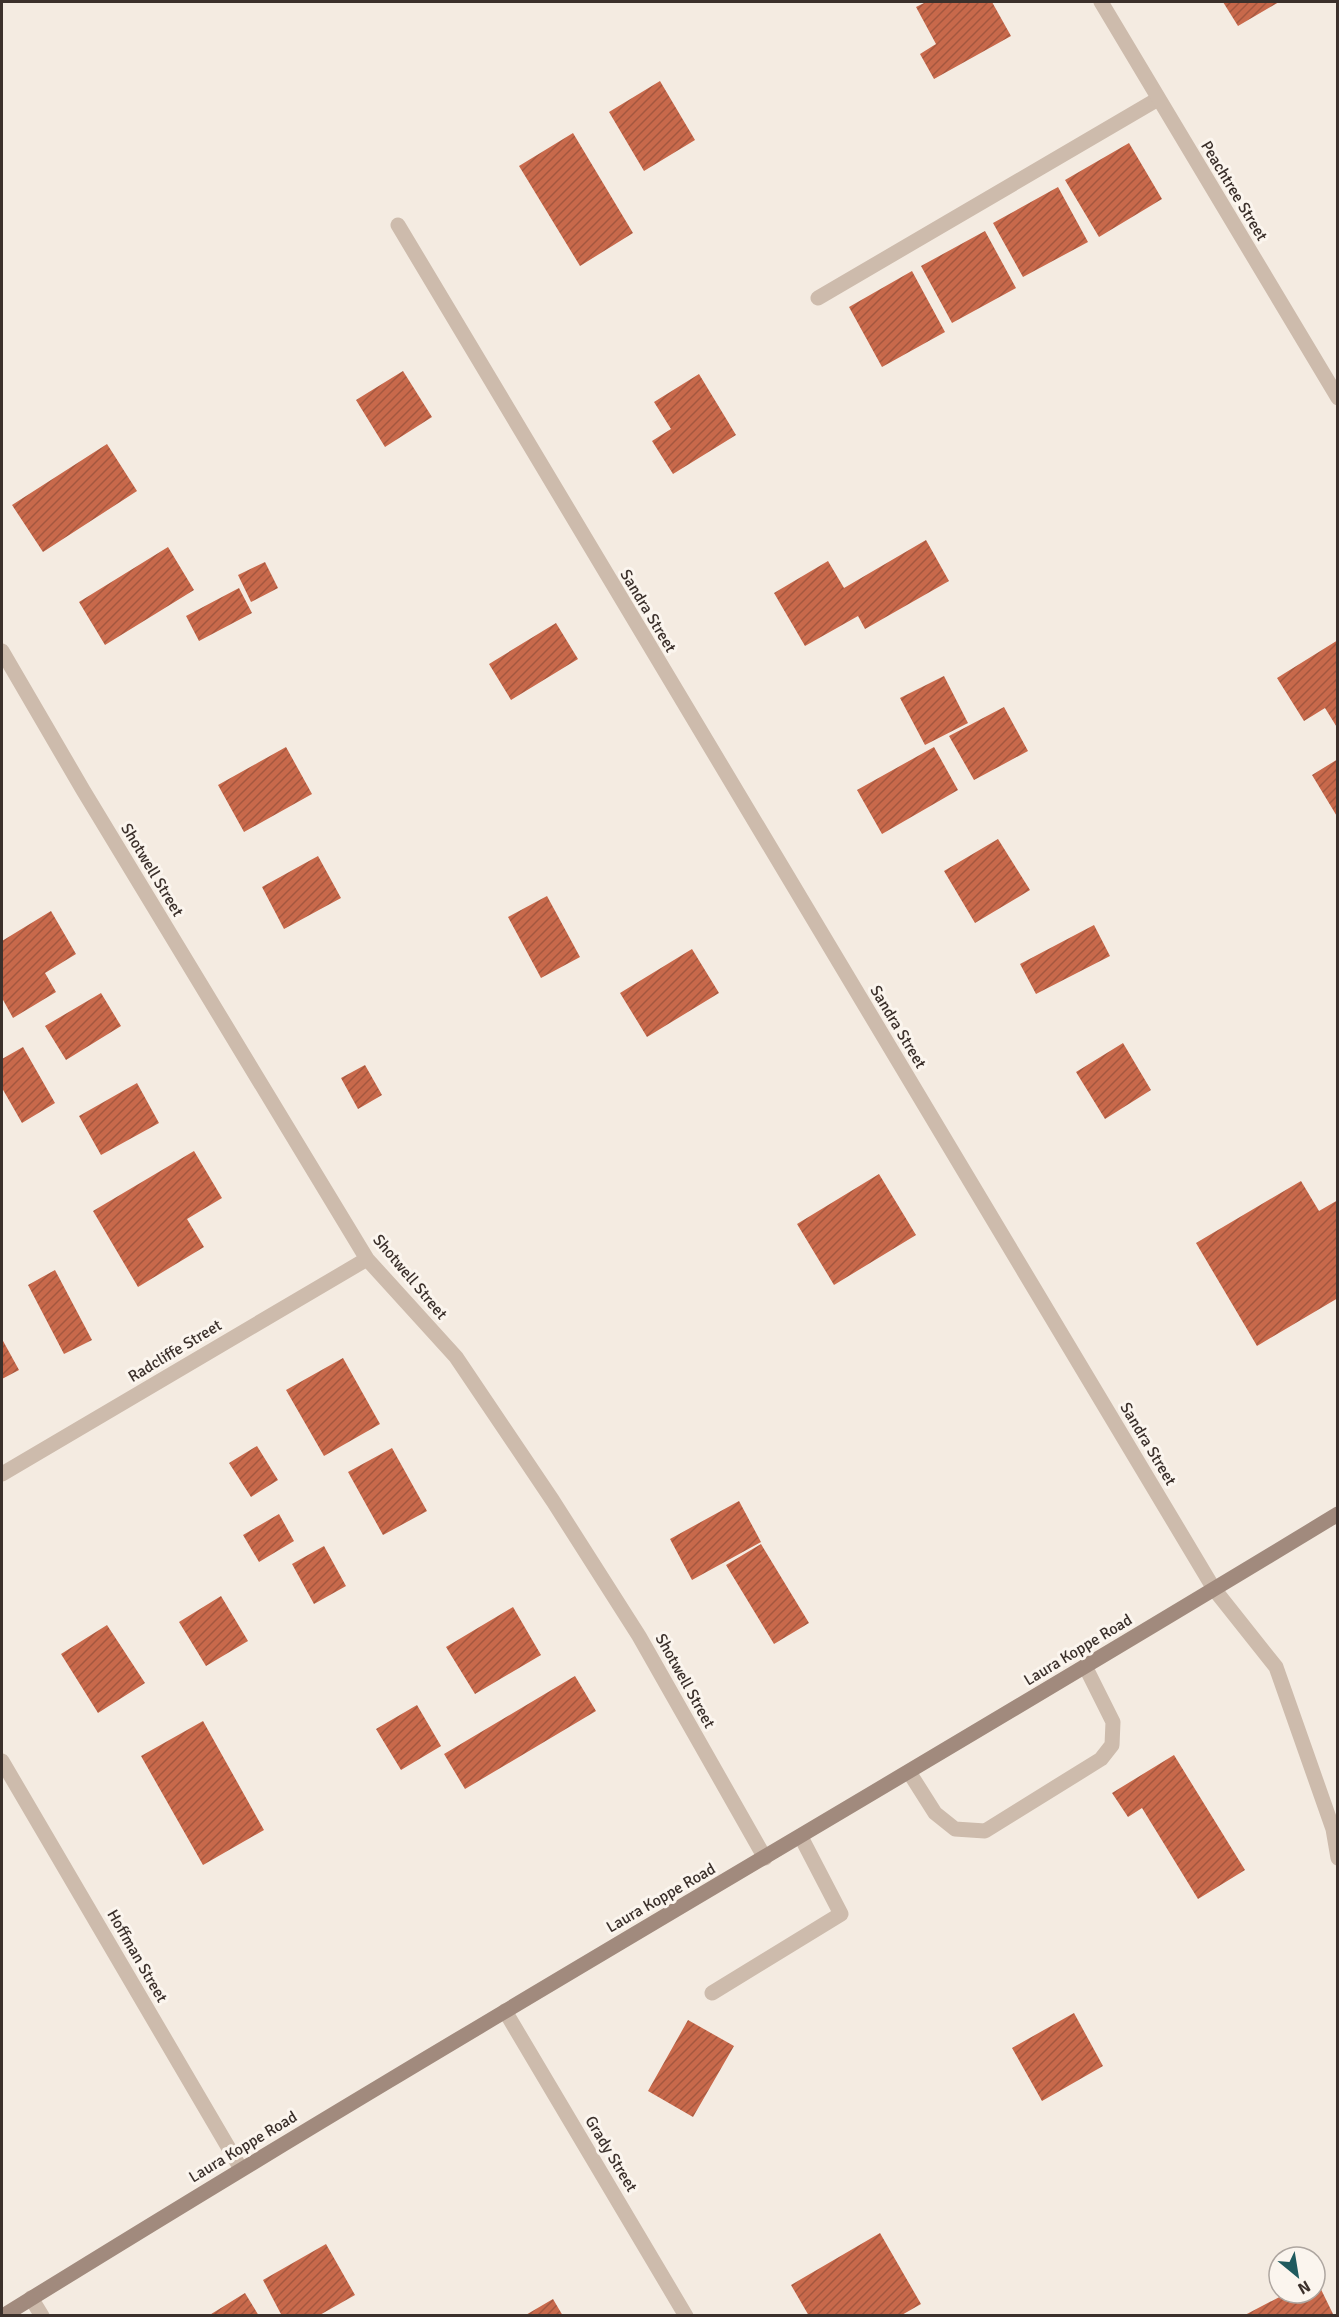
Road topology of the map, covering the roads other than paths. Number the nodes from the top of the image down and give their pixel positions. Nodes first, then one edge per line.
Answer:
1 (1101, 2) edge
2 (1158, 99) junction
3 (398, 225) dead end
4 (818, 298) dead end
5 (1338, 398) edge
6 (2, 651) edge
7 (367, 1259) junction
8 (2, 1474) edge
9 (1338, 1514) edge
10 (1214, 1589) junction
11 (1085, 1666) junction
12 (2, 1761) edge
13 (909, 1772) junction
14 (801, 1837) junction
15 (765, 1858) junction
16 (1338, 1858) edge
17 (712, 1993) dead end
18 (505, 2011) junction
19 (241, 2169) junction
20 (31, 2298) junction
21 (3, 2316) edge
22 (42, 2316) edge
23 (686, 2316) edge

1 - 2 street, Peachtree Street
2 - 4 street
2 - 5 street, Peachtree Street
3 - 10 street, Sandra Street
6 - 7 street, Shotwell Street
7 - 8 street, Radcliffe Street
7 - 15 street, Shotwell Street
9 - 10 street, Laura Koppe Road
10 - 11 street, Laura Koppe Road
10 - 16 street, Sandra Street
11 - 13 street, Laura Koppe Road
11 - 13 street
12 - 19 street, Hoffman Street
13 - 14 street, Laura Koppe Road
14 - 15 street, Laura Koppe Road
14 - 17 street
15 - 18 street, Laura Koppe Road
18 - 19 street, Laura Koppe Road
18 - 23 street, Grady Street
19 - 20 street, Laura Koppe Road
20 - 21 street, Laura Koppe Road
20 - 22 street

